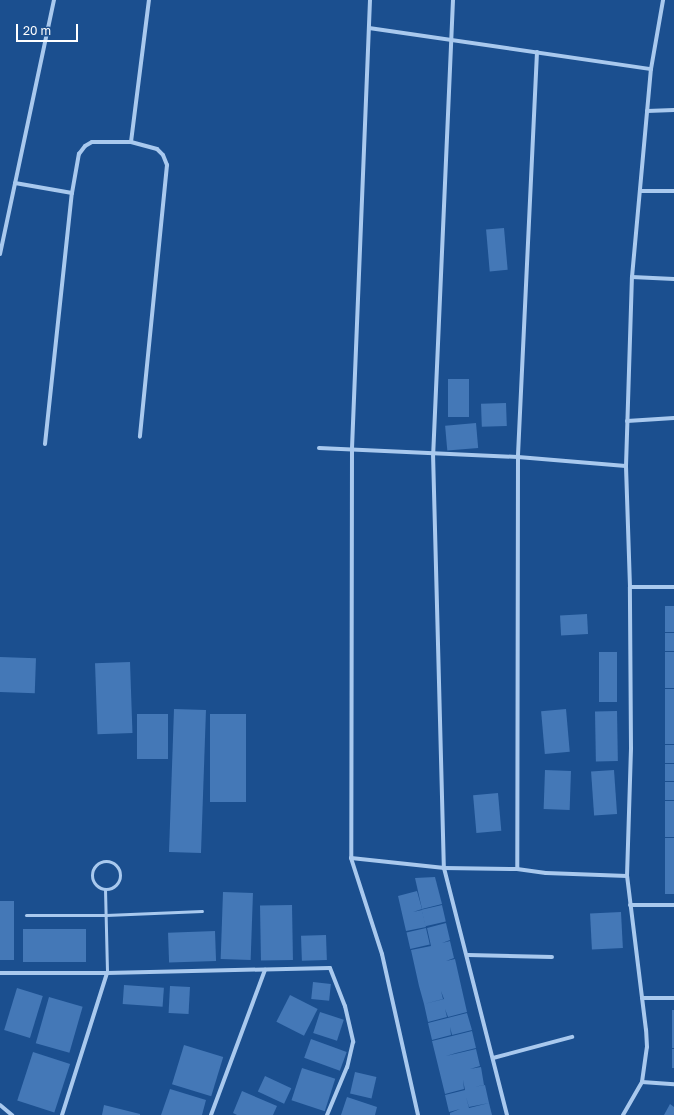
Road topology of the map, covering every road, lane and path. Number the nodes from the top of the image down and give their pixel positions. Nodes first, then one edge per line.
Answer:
1 (54, 0) edge
2 (149, 0) edge
3 (370, 0) edge
4 (453, 0) edge
5 (663, 0) edge
6 (368, 28) junction
7 (450, 39) junction
8 (537, 52) junction
9 (651, 69) junction
10 (674, 110) edge
11 (647, 111) junction
12 (131, 142) junction
13 (14, 183) junction
14 (640, 191) junction
15 (674, 191) edge
16 (72, 193) junction
17 (0, 254) edge
18 (632, 277) junction
19 (674, 279) edge
20 (674, 418) edge
21 (627, 421) junction
22 (140, 437) dead end
23 (45, 444) dead end
24 (319, 448) dead end
25 (352, 450) junction
26 (433, 453) junction
27 (518, 457) junction
28 (626, 466) junction
29 (630, 586) junction
30 (674, 587) edge
31 (351, 858) junction
32 (444, 868) junction
33 (517, 869) junction
34 (627, 876) junction
35 (105, 889) junction
36 (630, 905) junction
37 (674, 905) edge
38 (202, 911) dead end
39 (26, 915) dead end
40 (106, 915) junction
41 (468, 955) junction
42 (552, 957) dead end
43 (265, 970) junction
44 (0, 973) edge
45 (107, 973) junction
46 (642, 998) junction
47 (674, 998) edge
48 (572, 1036) dead end
49 (493, 1058) junction
50 (642, 1082) junction
51 (674, 1084) edge
52 (0, 1105) edge
53 (12, 1115) edge
54 (62, 1115) edge
55 (211, 1115) edge
56 (327, 1115) edge
57 (418, 1115) edge
58 (507, 1115) edge
59 (623, 1115) edge

1 - 13 street
2 - 12 street
3 - 6 street
4 - 7 street
5 - 9 street
6 - 7 street
6 - 25 street
7 - 8 street
7 - 26 street
8 - 9 street
8 - 27 street
9 - 11 street
10 - 11 street
11 - 14 street
12 - 16 street
12 - 22 street
13 - 16 street
13 - 17 street
14 - 15 street
14 - 18 street
16 - 23 street
18 - 19 street
18 - 21 street
20 - 21 street
21 - 28 street
24 - 25 street
25 - 26 street
25 - 31 street
26 - 27 street
26 - 32 street
27 - 28 street
27 - 33 street
28 - 29 street
29 - 30 street
29 - 34 street
31 - 32 street
31 - 57 street
32 - 33 street
32 - 41 street
33 - 34 street
34 - 36 street
35 - 35 lane
35 - 40 lane
36 - 37 street
36 - 46 street
38 - 40 lane
39 - 40 lane
40 - 45 lane
41 - 42 street
41 - 49 street
43 - 45 street
43 - 55 street
43 - 56 street
44 - 45 street
45 - 54 street
46 - 47 street
46 - 50 street
48 - 49 street
49 - 58 street
50 - 51 street
50 - 59 street
52 - 53 street

